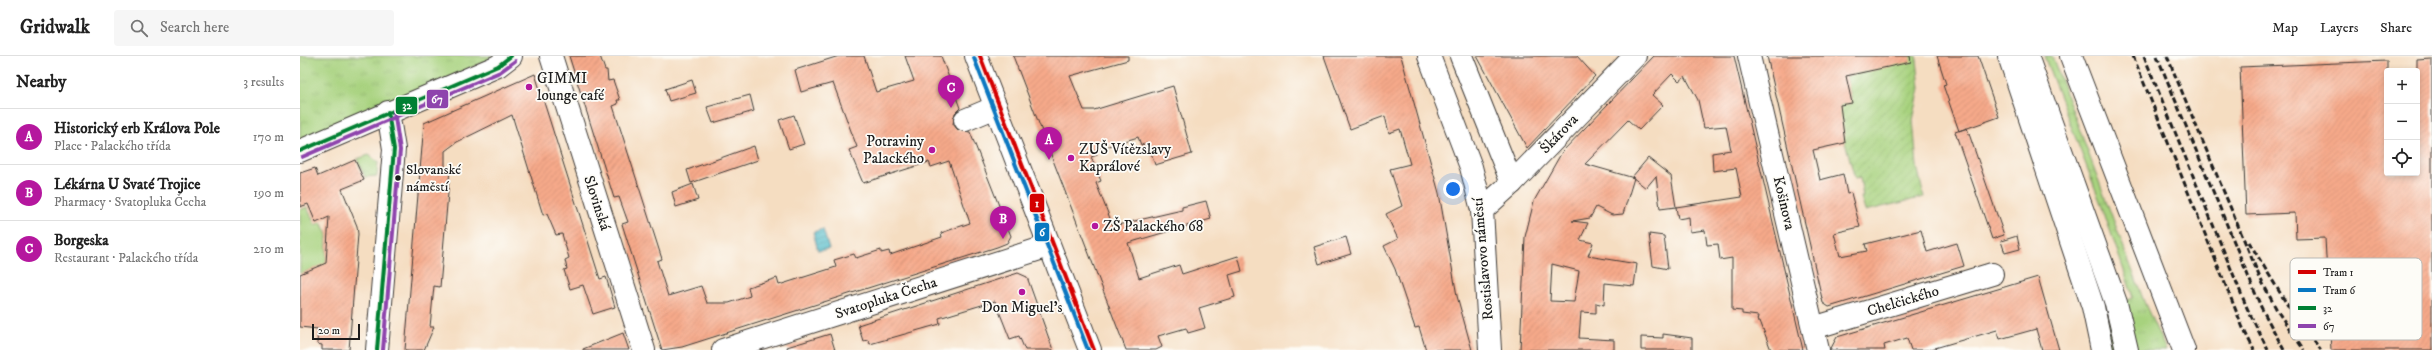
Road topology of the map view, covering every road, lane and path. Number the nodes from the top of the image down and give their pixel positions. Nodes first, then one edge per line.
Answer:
1 (511, 56) edge
2 (551, 56) edge
3 (976, 56) edge
4 (1429, 56) edge
5 (1461, 56) edge
6 (1635, 56) edge
7 (1749, 56) edge
8 (2009, 56) edge
9 (2027, 56) edge
10 (2071, 56) edge
11 (996, 107) junction
12 (388, 112) junction
13 (965, 120) dead end
14 (300, 151) edge
15 (1512, 183) junction
16 (1482, 210) junction
17 (1050, 246) junction
18 (1992, 274) dead end
19 (2160, 288) junction
20 (2116, 303) junction
21 (1813, 328) junction
22 (376, 350) edge
23 (644, 350) edge
24 (723, 350) edge
25 (1090, 350) edge
26 (1490, 350) edge
27 (1818, 350) edge
28 (2102, 350) edge
29 (2127, 350) edge
30 (2138, 350) edge
31 (2184, 350) edge
32 (2198, 350) edge

1 - 12 main road
2 - 23 main road, Slovinská
3 - 11 main road
4 - 16 main road, Rostislavovo náměstí
5 - 15 main road
6 - 15 main road, Škárova
7 - 21 main road, Košinova
8 - 28 main road
9 - 20 main road
10 - 19 main road
11 - 13 main road
11 - 17 main road
12 - 14 main road
12 - 22 main road
15 - 16 main road, Škárova
16 - 26 main road, Rostislavovo náměstí
17 - 24 main road, Svatopluka Čecha
17 - 25 main road
18 - 21 main road, Chelčického
19 - 31 main road
19 - 32 main road
20 - 29 main road
20 - 30 main road
21 - 27 main road, Košinova

